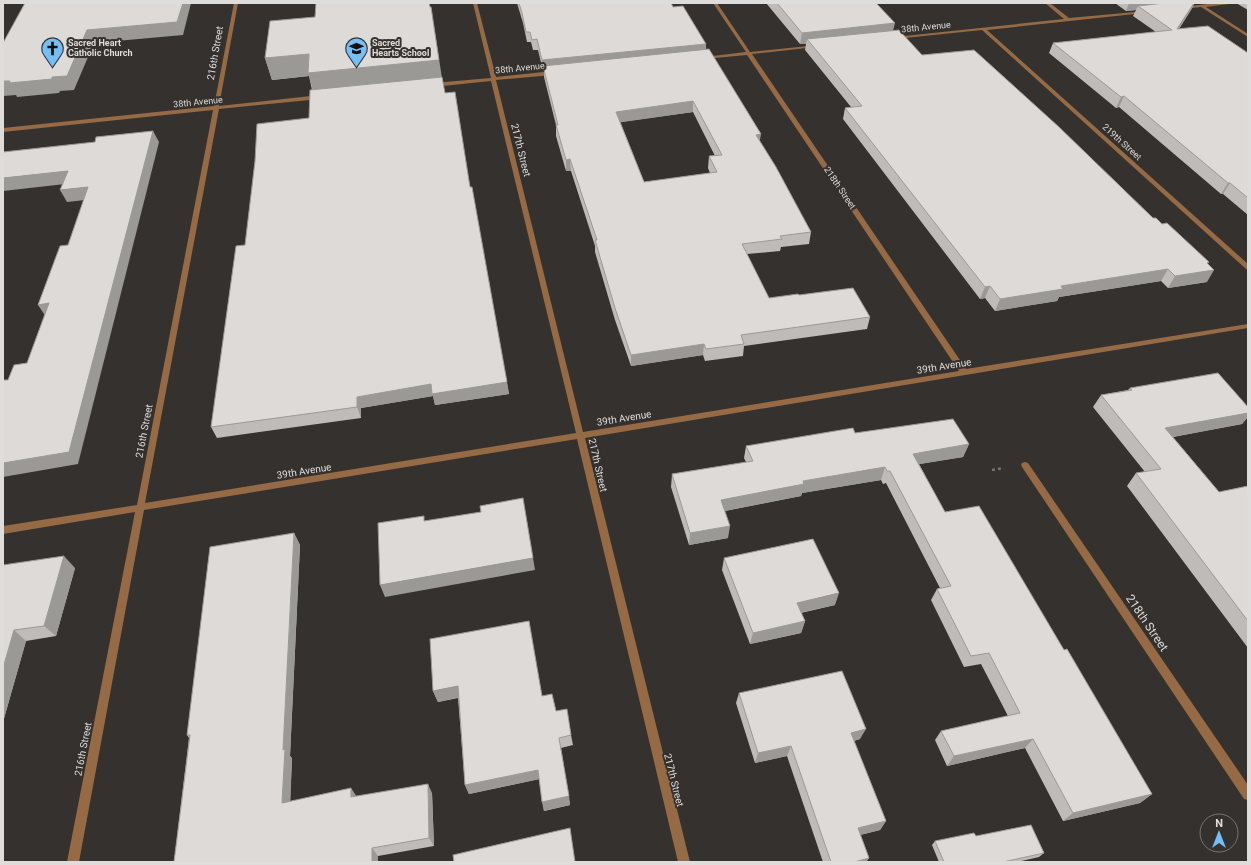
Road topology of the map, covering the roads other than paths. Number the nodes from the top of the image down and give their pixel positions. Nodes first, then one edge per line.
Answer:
1 (236, 3) edge
2 (475, 3) edge
3 (716, 3) edge
4 (1047, 3) edge
5 (1229, 3) edge
6 (1202, 6) junction
7 (1178, 8) edge
8 (1147, 12) edge
9 (1068, 20) junction
10 (983, 29) junction
11 (1248, 36) edge
12 (890, 39) edge
13 (820, 46) edge
14 (750, 53) junction
15 (695, 59) edge
16 (563, 72) edge
17 (493, 79) junction
18 (423, 86) edge
19 (328, 96) edge
20 (217, 108) junction
21 (3, 130) edge
22 (1248, 268) edge
23 (1248, 326) edge
24 (964, 372) junction
25 (580, 435) junction
26 (1025, 465) dead end
27 (140, 508) junction
28 (3, 530) edge
29 (1248, 795) edge
30 (73, 862) edge
31 (684, 862) edge

1 - 20 street, 216th Street
2 - 17 street, 217th Street
3 - 14 street, 218th Street
4 - 9 street
5 - 6 street
6 - 7 street
6 - 11 street
8 - 9 street, 38th Avenue
9 - 10 street, 38th Avenue
10 - 12 street, 38th Avenue
10 - 22 street, 219th Street
13 - 14 street
14 - 15 street
14 - 24 street, 218th Street
16 - 17 street, 38th Avenue
17 - 18 street, 38th Avenue
17 - 25 street, 217th Street
19 - 20 street, 38th Avenue
20 - 21 street, 38th Avenue
20 - 27 street, 216th Street
23 - 24 street, 39th Avenue
24 - 25 street, 39th Avenue
25 - 27 street, 39th Avenue
25 - 31 street, 217th Street
26 - 29 street, 218th Street
27 - 28 street, 39th Avenue
27 - 30 street, 216th Street

